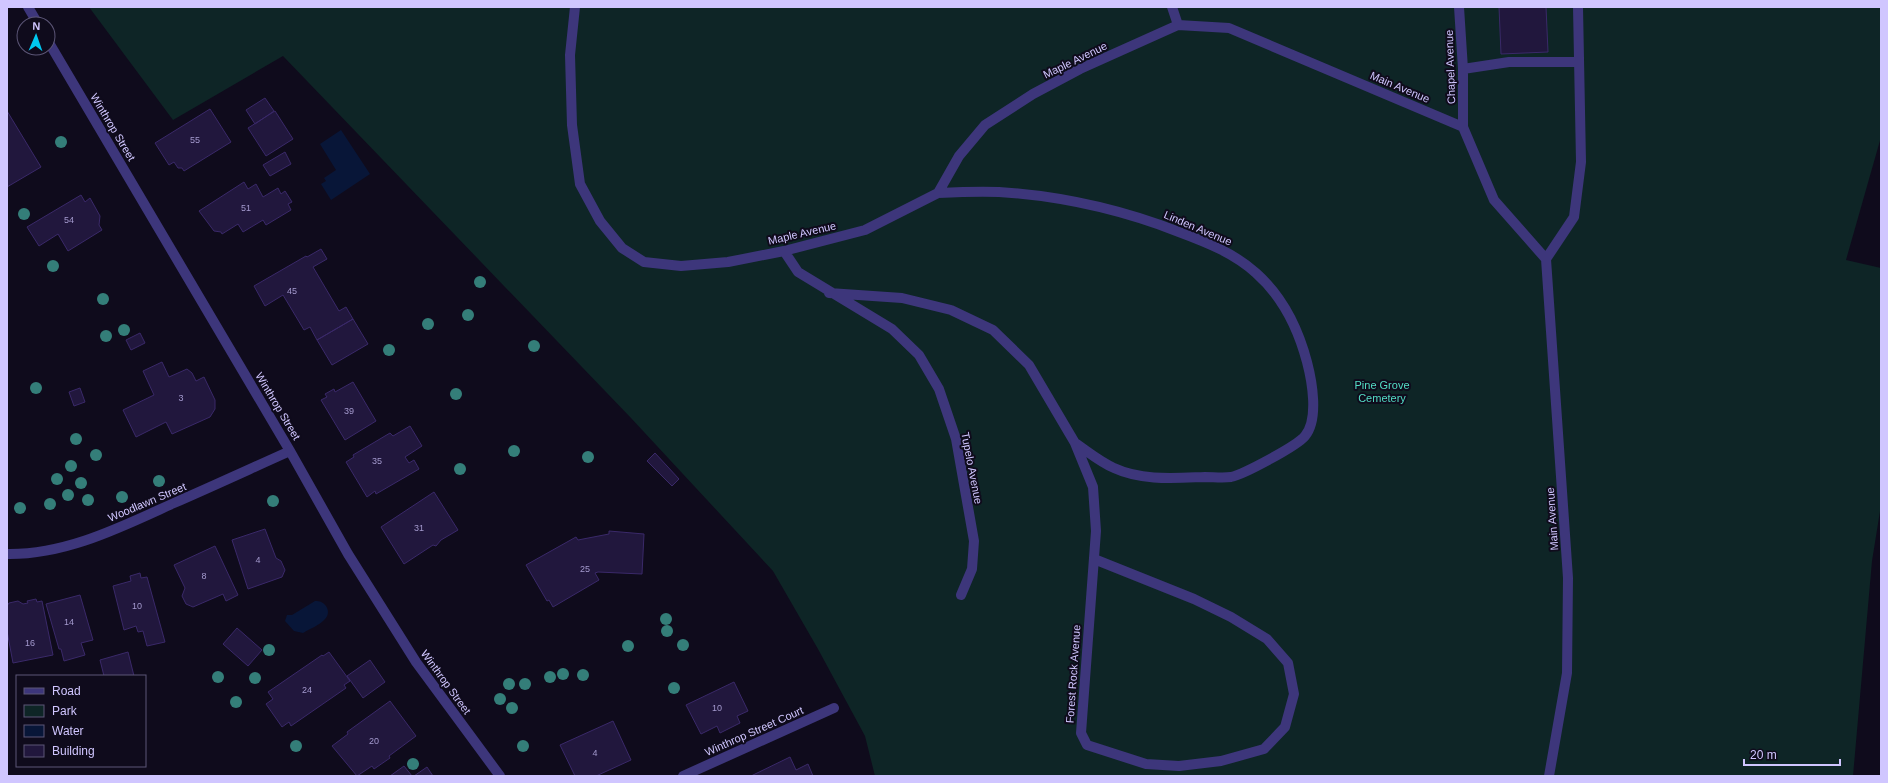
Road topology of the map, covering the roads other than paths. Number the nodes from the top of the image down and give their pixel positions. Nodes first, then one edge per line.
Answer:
1 (28, 7) edge
2 (575, 7) edge
3 (1172, 7) edge
4 (1459, 7) edge
5 (1578, 7) edge
6 (33, 16) edge
7 (1178, 25) junction
8 (56, 55) edge
9 (1579, 62) junction
10 (1463, 69) junction
11 (1463, 127) junction
12 (938, 193) junction
13 (784, 251) junction
14 (1546, 259) junction
15 (829, 293) junction
16 (1075, 444) junction
17 (290, 451) junction
18 (7, 554) edge
19 (1094, 559) junction
20 (961, 595) dead end
21 (834, 708) dead end
22 (500, 776) edge
23 (684, 776) edge
24 (1550, 776) edge

1 - 6 street
2 - 13 street, Maple Avenue
3 - 7 street
4 - 10 street, Chapel Avenue
5 - 9 street
7 - 11 street, Main Avenue
7 - 12 street, Maple Avenue
8 - 17 street, Winthrop Street
9 - 10 street
9 - 14 street
10 - 11 street, Chapel Avenue
11 - 14 street
12 - 13 street, Maple Avenue
12 - 16 street, Linden Avenue
13 - 15 street, Tupelo Avenue
14 - 24 street, Main Avenue
15 - 16 street, Forest Rock Avenue
15 - 20 street, Tupelo Avenue
16 - 19 street, Forest Rock Avenue
17 - 18 street, Woodlawn Street
17 - 22 street, Winthrop Street
19 - 19 street, Forest Rock Avenue
21 - 23 street, Winthrop Street Court

